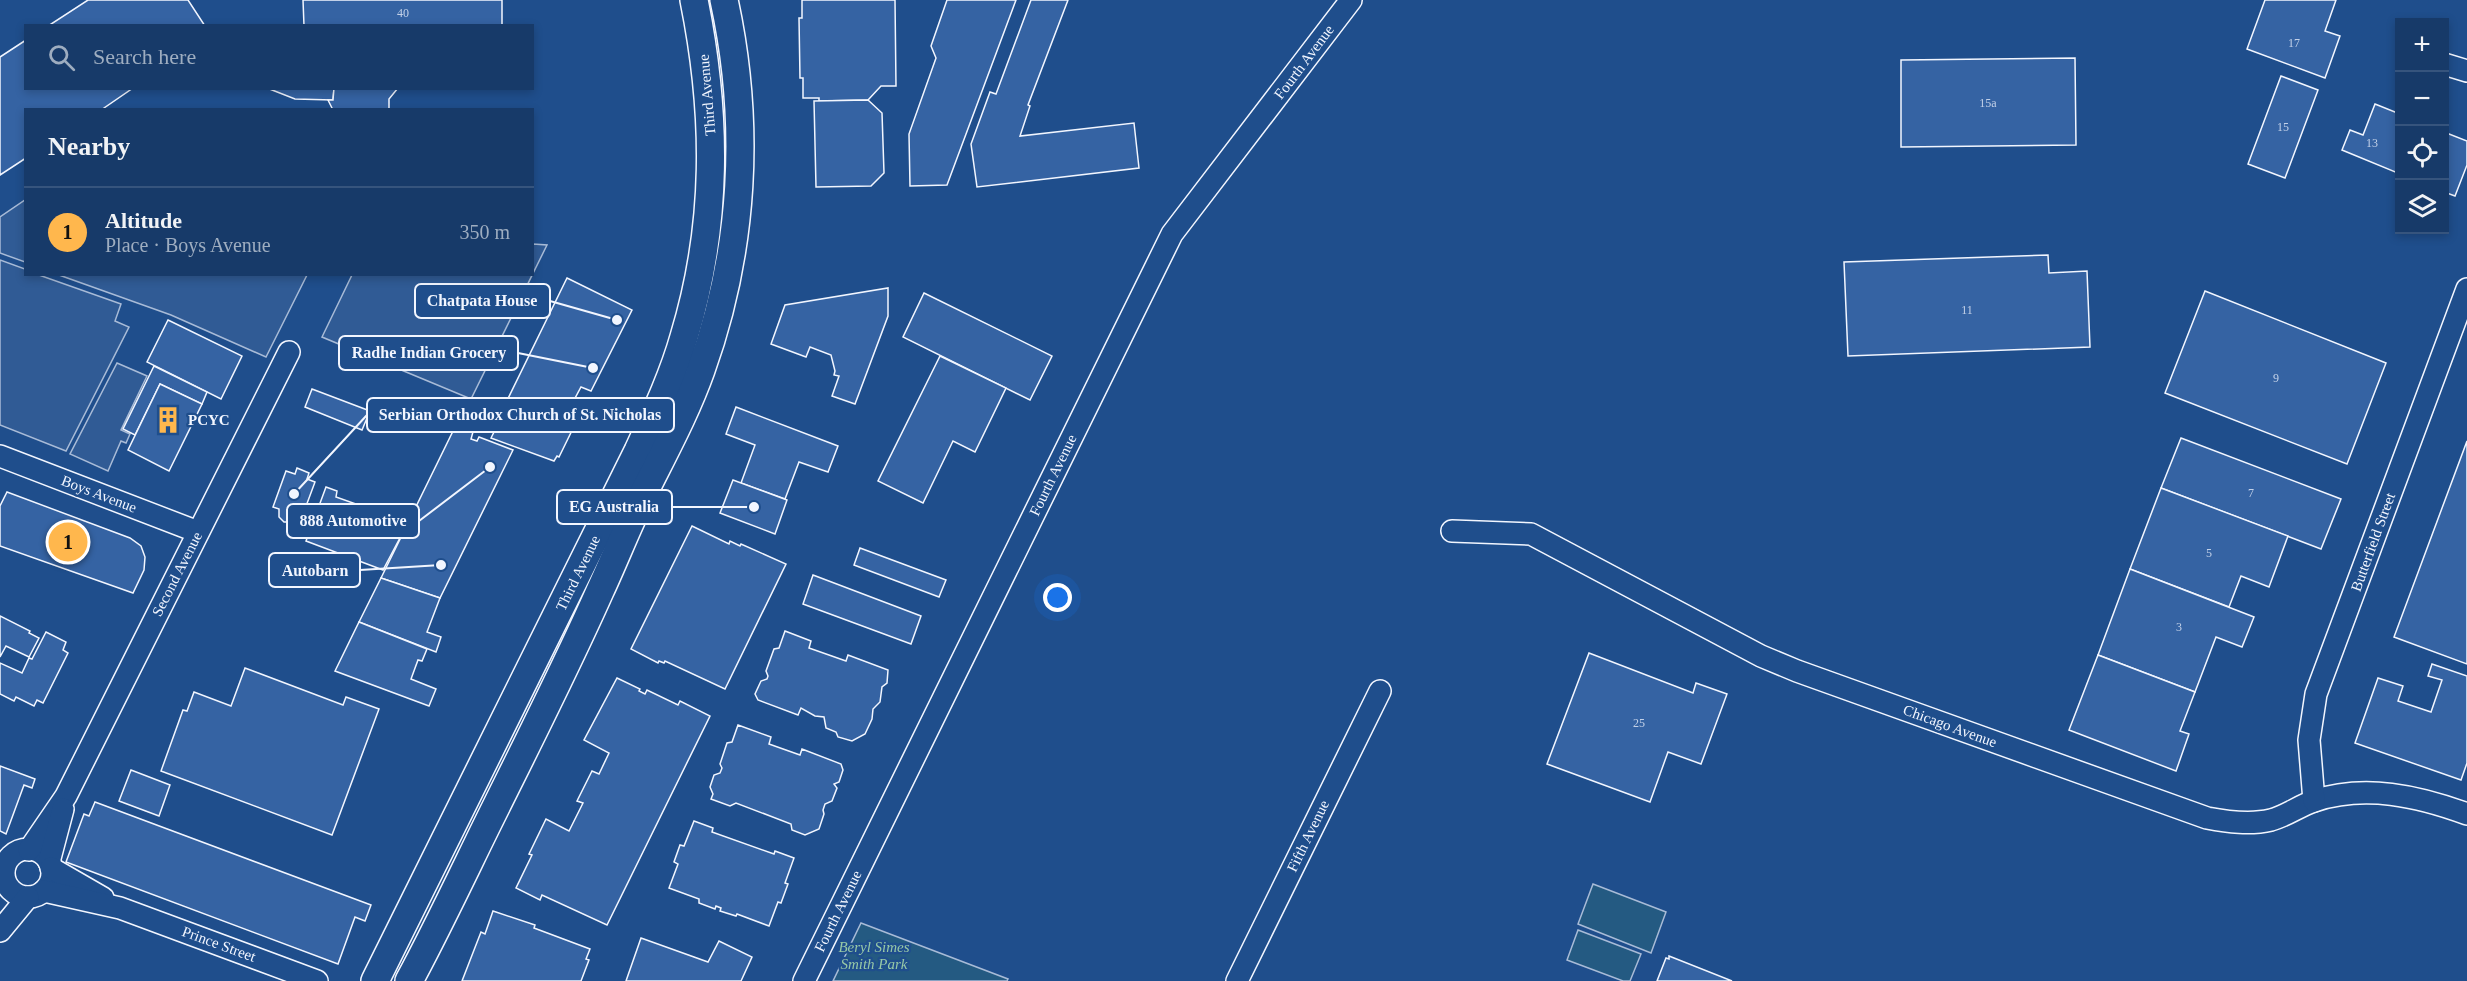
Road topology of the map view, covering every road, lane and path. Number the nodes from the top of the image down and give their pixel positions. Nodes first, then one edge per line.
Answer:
1 (694, 0) edge
2 (724, 0) edge
3 (1351, 0) edge
4 (2449, 65) edge
5 (2467, 71) edge
6 (2467, 289) edge
7 (289, 352) dead end
8 (0, 456) edge
9 (1452, 531) dead end
10 (198, 532) junction
11 (1380, 691) dead end
12 (66, 796) junction
13 (2314, 801) junction
14 (2467, 814) edge
15 (15, 851) edge
16 (50, 865) junction
17 (3, 885) edge
18 (36, 894) junction
19 (120, 908) junction
20 (0, 931) edge
21 (317, 981) edge
22 (375, 981) edge
23 (409, 981) edge
24 (804, 981) edge
25 (1237, 981) edge

1 - 22 main road, Third Avenue
2 - 23 main road, Third Avenue
3 - 24 street, Fourth Avenue
4 - 5 street
6 - 13 street, Butterfield Street
7 - 10 street, Second Avenue
8 - 10 street, Boys Avenue
9 - 13 street, Chicago Avenue
10 - 12 street, Second Avenue
11 - 25 street, Fifth Avenue
12 - 15 street, Second Avenue
12 - 16 street, Second Avenue
13 - 14 street, Chicago Avenue
15 - 16 street
15 - 17 street
16 - 18 street
16 - 19 street, Prince Street
17 - 18 street
18 - 19 street, Prince Street
18 - 20 street
19 - 21 street, Prince Street

